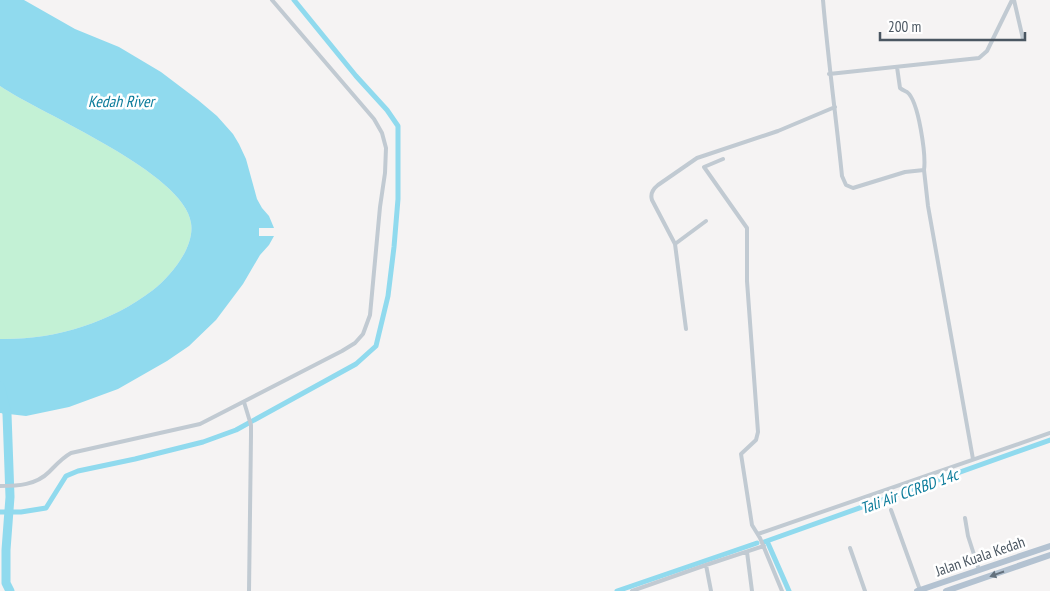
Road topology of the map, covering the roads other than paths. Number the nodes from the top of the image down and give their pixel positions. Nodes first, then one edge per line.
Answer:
1 (272, 0) edge
2 (824, 0) edge
3 (1013, 0) edge
4 (1023, 39) dead end
5 (897, 67) junction
6 (829, 74) junction
7 (835, 107) junction
8 (723, 159) dead end
9 (924, 170) junction
10 (706, 221) dead end
11 (675, 244) junction
12 (686, 329) dead end
13 (244, 402) junction
14 (1050, 433) edge
15 (973, 459) junction
16 (1, 486) edge
17 (891, 510) dead end
18 (965, 518) dead end
19 (759, 536) junction
20 (763, 545) junction
21 (1050, 546) edge
22 (850, 548) dead end
23 (1040, 549) junction
24 (747, 552) junction
25 (1050, 555) edge
26 (1043, 558) junction
27 (706, 564) junction
28 (980, 570) junction
29 (249, 591) edge
30 (632, 591) edge
31 (711, 591) edge
32 (752, 591) edge
33 (782, 591) edge
34 (865, 591) edge
35 (918, 591) edge
36 (946, 591) edge

1 - 13 street
2 - 6 street
3 - 4 street
3 - 5 street
5 - 6 street
5 - 9 street
6 - 7 street
7 - 9 street
7 - 11 street
8 - 19 street
9 - 15 street
10 - 11 street
11 - 12 street
13 - 16 street
13 - 29 street
14 - 15 street
15 - 19 street
17 - 35 street
18 - 28 street
19 - 20 street
20 - 24 street
20 - 33 street
21 - 23 main road, Jalan Kuala Kedah
22 - 34 street
23 - 26 main road
23 - 28 main road, Jalan Kuala Kedah
24 - 27 street
24 - 32 street
25 - 26 main road, Jalan Kuala Kedah
26 -> 36 main road, Jalan Kuala Kedah
27 - 30 street
27 - 31 street
28 - 35 main road, Jalan Kuala Kedah

